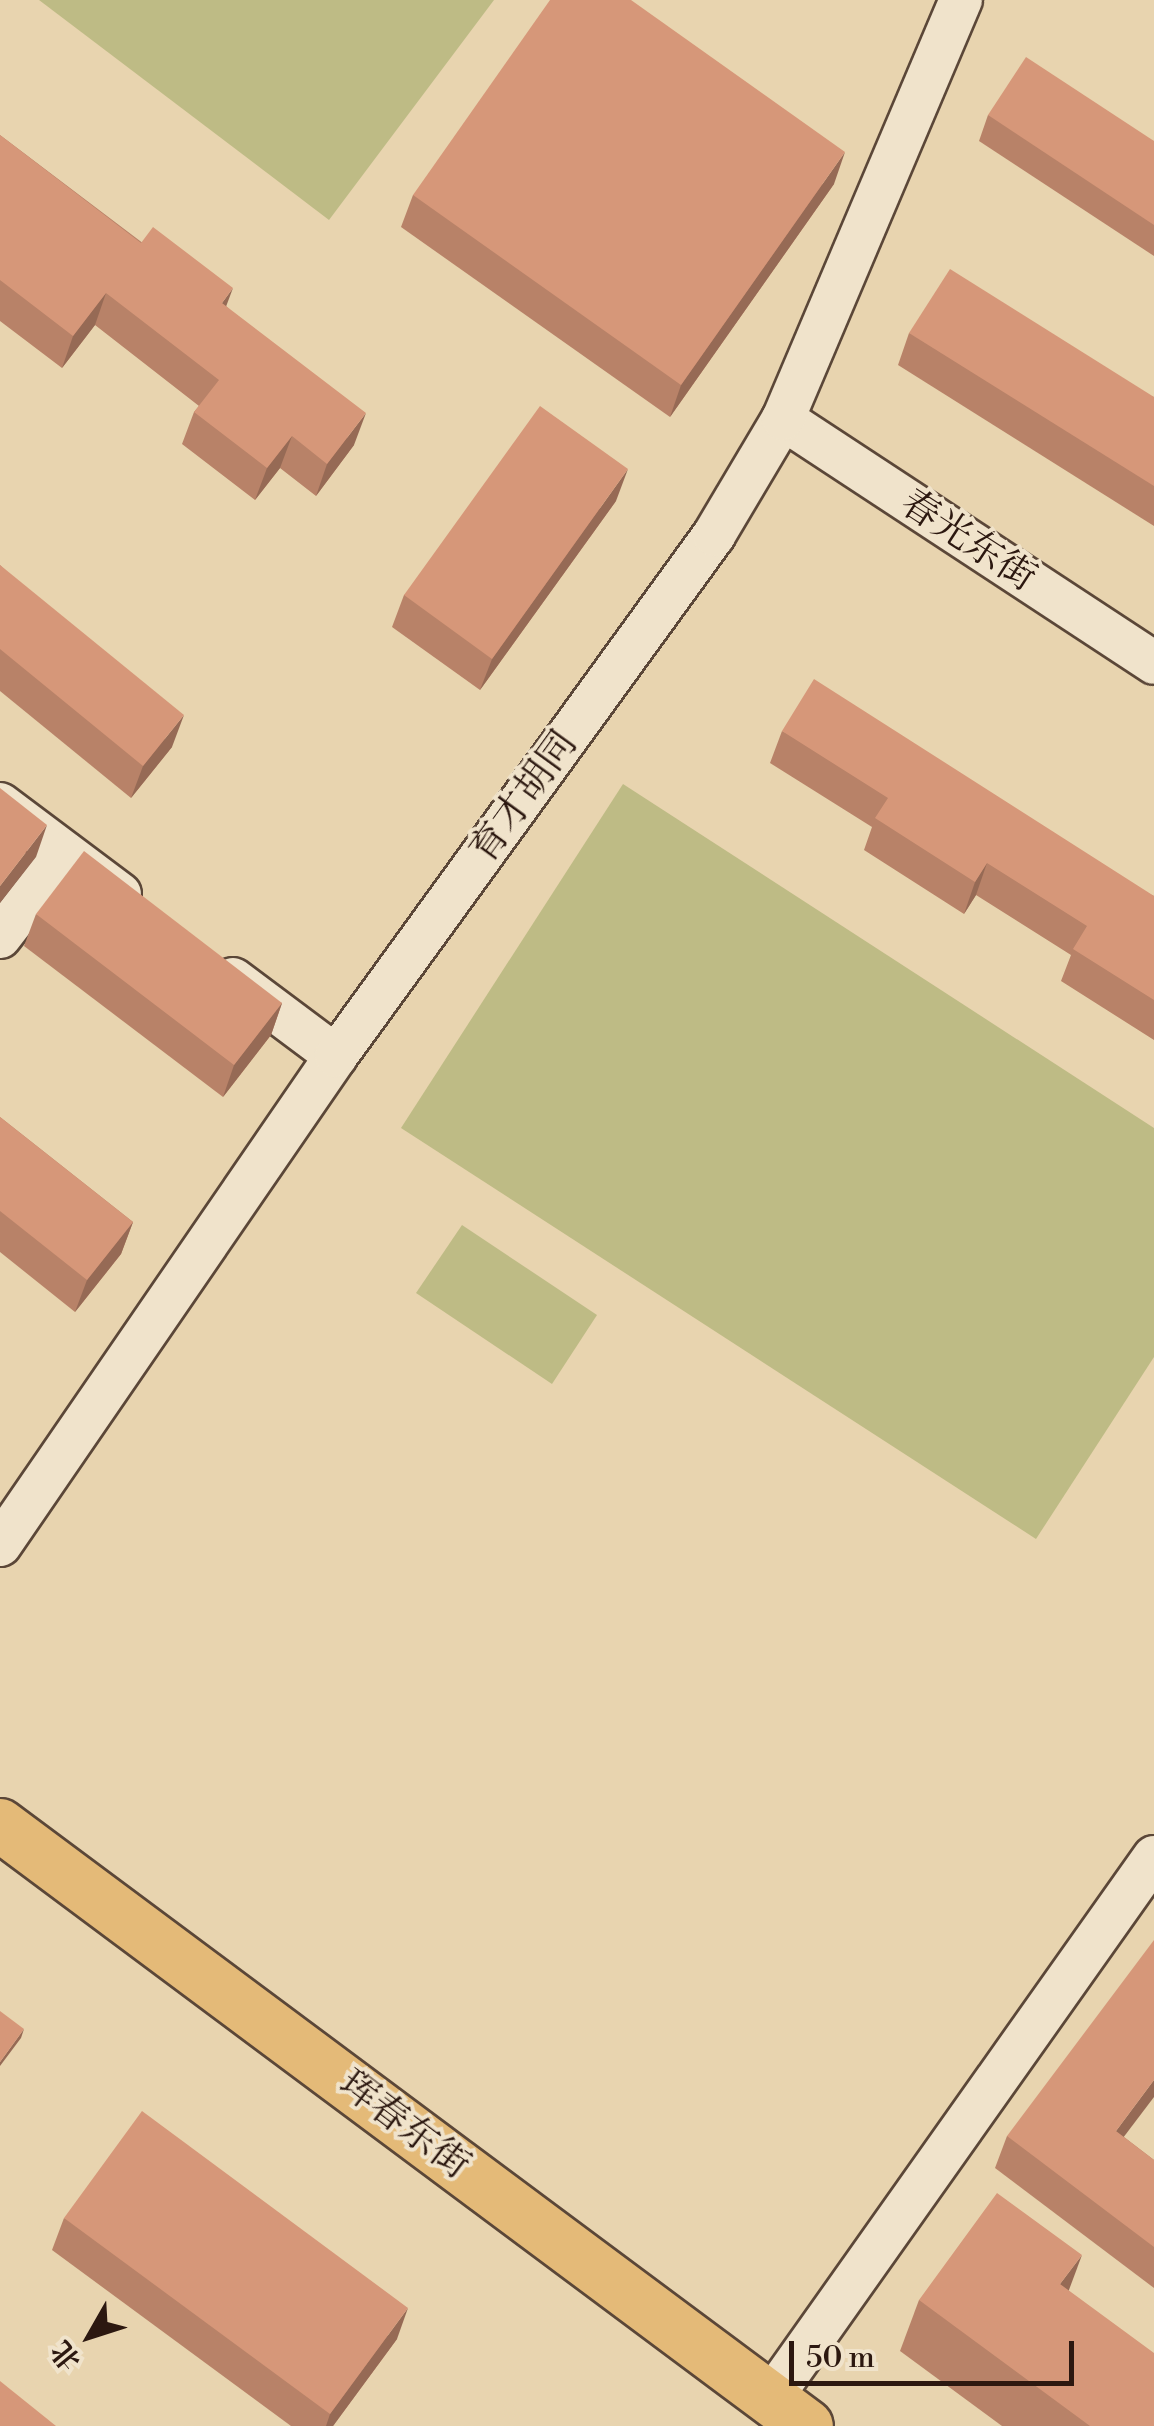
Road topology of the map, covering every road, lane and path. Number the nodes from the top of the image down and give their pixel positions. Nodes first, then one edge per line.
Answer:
1 (962, 0) edge
2 (783, 419) junction
3 (1154, 662) edge
4 (0, 804) edge
5 (65, 853) junction
6 (0, 938) edge
7 (336, 1056) junction
8 (0, 1545) edge
9 (0, 1824) edge
10 (1154, 1857) edge
11 (789, 2412) edge

1 - 2 street, 育才胡同
2 - 3 street, 春光东街
2 - 7 street, 育才胡同
4 - 5 street
5 - 6 street
5 - 7 street
7 - 8 street, 育才胡同
9 - 11 main road, 珲春东街
10 - 11 street

